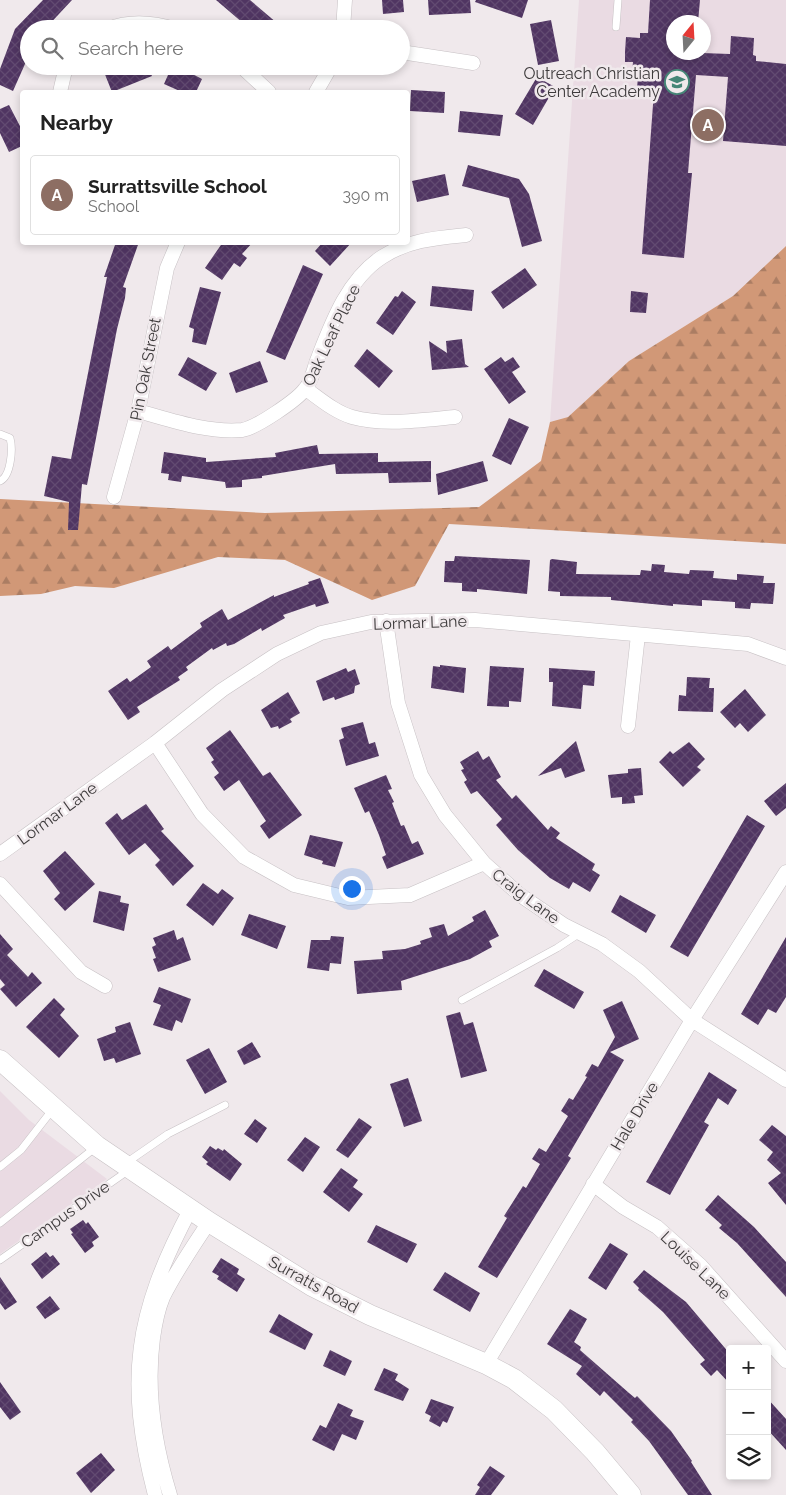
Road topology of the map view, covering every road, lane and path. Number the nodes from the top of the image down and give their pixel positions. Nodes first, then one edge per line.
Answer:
1 (345, 0) edge
2 (618, 0) edge
3 (344, 20) edge
4 (616, 27) dead end
5 (410, 53) edge
6 (473, 63) dead end
7 (64, 75) edge
8 (251, 75) edge
9 (326, 75) edge
10 (60, 90) edge
11 (267, 90) edge
12 (317, 90) edge
13 (466, 235) dead end
14 (410, 244) edge
15 (177, 245) edge
16 (406, 245) edge
17 (306, 389) junction
18 (138, 411) junction
19 (455, 417) dead end
20 (0, 434) edge
21 (0, 480) edge
22 (114, 497) dead end
23 (386, 621) junction
24 (638, 635) junction
25 (786, 658) edge
26 (628, 726) dead end
27 (155, 742) junction
28 (0, 854) edge
29 (484, 863) junction
30 (786, 872) edge
31 (0, 884) edge
32 (580, 933) junction
33 (105, 986) dead end
34 (462, 1000) dead end
35 (692, 1020) junction
36 (0, 1060) edge
37 (786, 1080) edge
38 (225, 1105) dead end
39 (53, 1109) junction
40 (97, 1146) junction
41 (0, 1167) edge
42 (127, 1167) junction
43 (593, 1184) junction
44 (190, 1210) junction
45 (208, 1222) junction
46 (0, 1223) edge
47 (0, 1260) edge
48 (786, 1361) edge
49 (486, 1364) junction
50 (155, 1495) edge
51 (170, 1495) edge
52 (631, 1495) edge

1 - 3 street
2 - 4 lane
5 - 6 street
7 - 10 street
8 - 11 street
9 - 12 street
13 - 14 street, Oak Leaf Place
15 - 18 street, Pin Oak Street
16 - 17 street, Oak Leaf Place
17 - 18 street, Oak Leaf Place
17 - 19 street
18 - 22 street, Pin Oak Street
20 - 21 lane
23 - 24 street, Lormar Lane
23 - 27 street, Lormar Lane
23 - 29 street, Craig Lane
24 - 25 street, Lormar Lane
24 - 26 street
27 - 28 street, Lormar Lane
27 - 29 street
29 - 32 street, Craig Lane
30 - 35 street, Hale Drive
31 - 33 street
32 - 34 lane
32 - 35 street, Craig Lane
35 - 37 street, Craig Lane
35 - 43 street, Hale Drive
36 - 39 main road, Surratts Road
38 - 42 lane, Campus Drive
39 - 40 main road, Surratts Road
39 - 41 lane
40 - 42 main road, Surratts Road
40 - 46 lane
42 - 44 main road, Surratts Road
42 - 47 lane, Campus Drive
43 - 48 street, Louise Lane
43 - 49 street, Hale Drive
44 - 45 main road, Surratts Road
44 - 50 street
45 - 49 main road, Surratts Road
45 - 51 street
49 - 52 main road, Surratts Road

